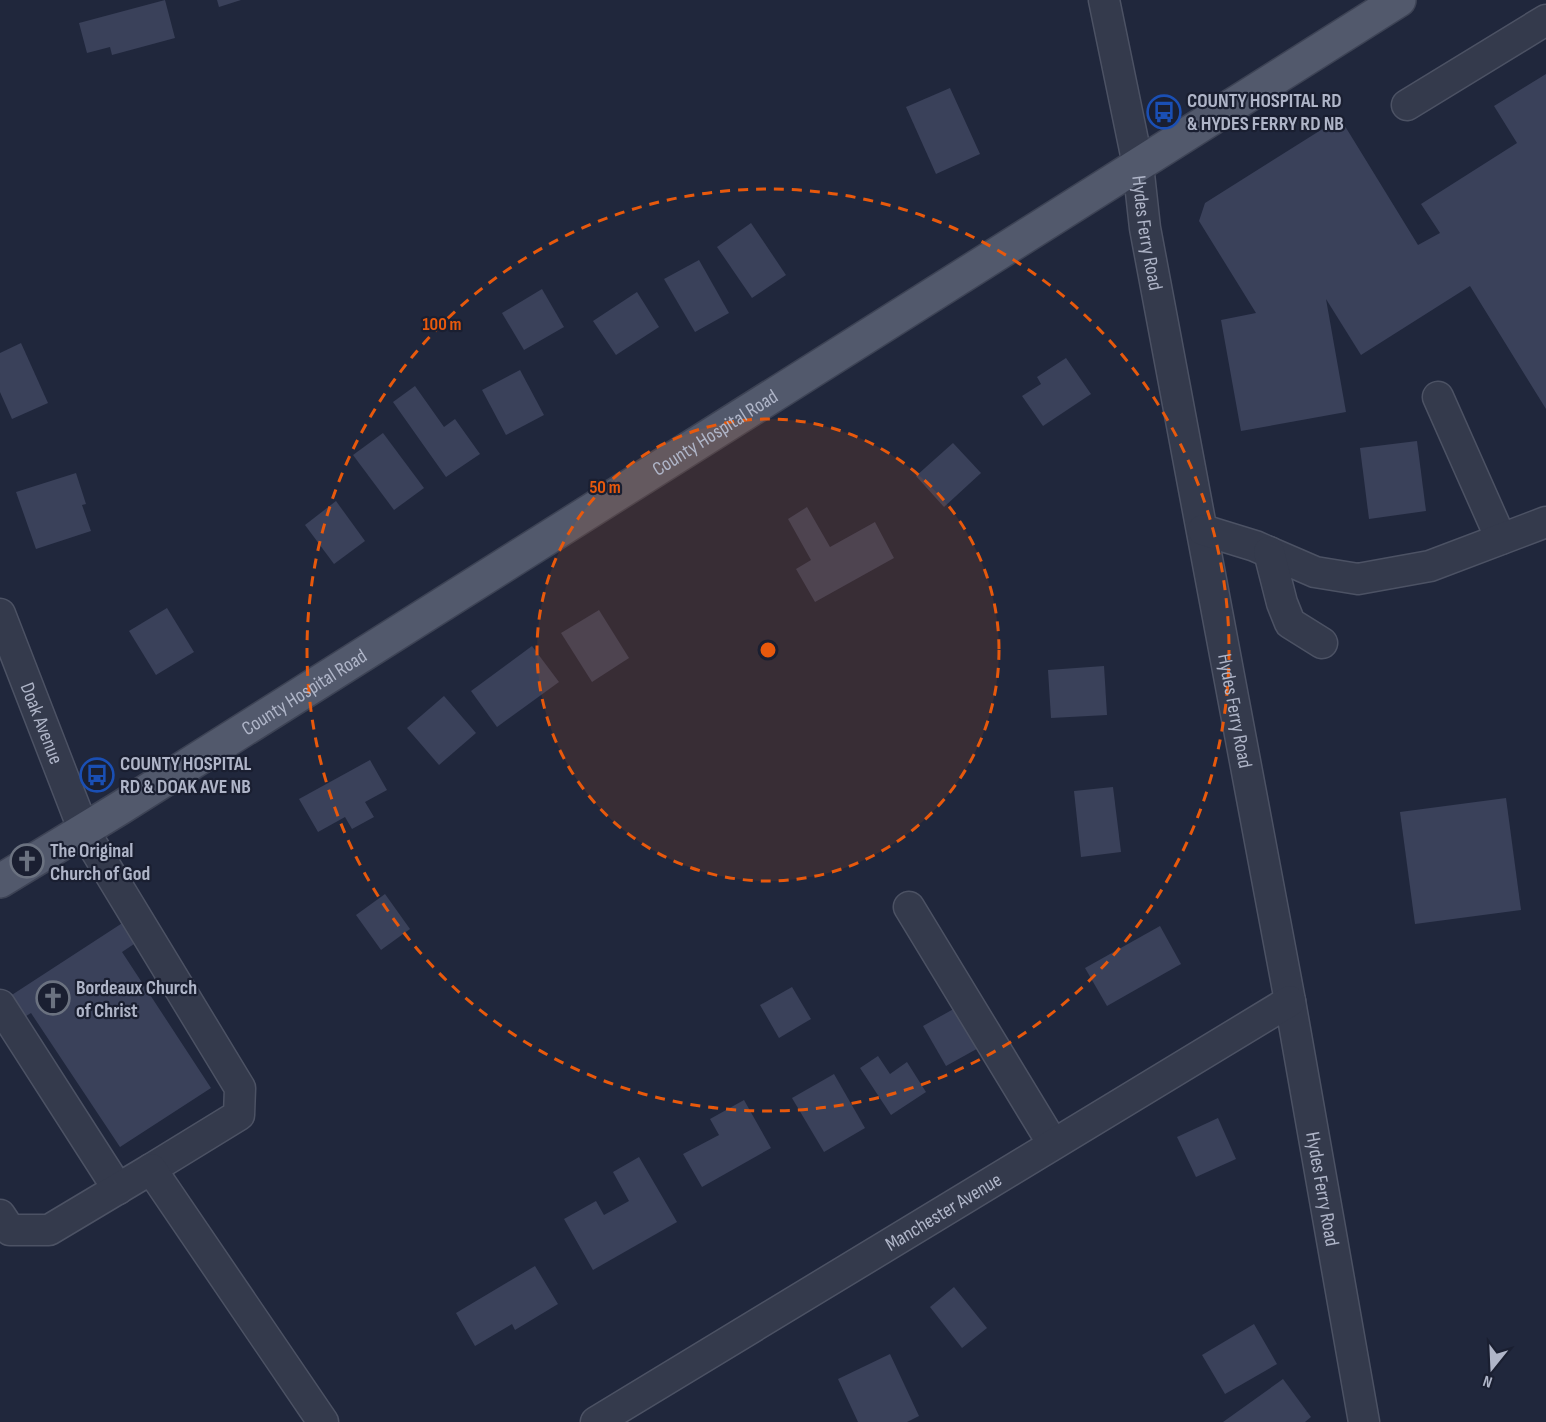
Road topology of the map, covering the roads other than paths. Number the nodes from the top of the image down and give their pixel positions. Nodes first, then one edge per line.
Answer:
1 (1104, 0) edge
2 (1399, 0) edge
3 (1546, 20) edge
4 (1407, 105) dead end
5 (1138, 165) junction
6 (1438, 398) dead end
7 (1546, 522) edge
8 (1203, 530) junction
9 (1501, 539) junction
10 (1269, 552) junction
11 (0, 614) edge
12 (1322, 643) dead end
13 (84, 831) junction
14 (0, 881) edge
15 (909, 907) dead end
16 (1290, 1001) junction
17 (0, 1005) edge
18 (1053, 1144) junction
19 (151, 1169) junction
20 (118, 1189) junction
21 (0, 1215) edge
22 (323, 1422) edge
23 (596, 1422) edge
24 (1364, 1422) edge

1 - 5 street, Hydes Ferry Road
2 - 5 main road, County Hospital Road
3 - 4 street
5 - 8 street, Hydes Ferry Road
5 - 13 main road, County Hospital Road
6 - 9 street
7 - 9 street
8 - 10 street
8 - 16 street, Hydes Ferry Road
9 - 10 street
10 - 12 street
11 - 13 street, Doak Avenue
13 - 14 main road, County Hospital Road
13 - 19 street, Doak Avenue
15 - 18 street
16 - 18 street, Manchester Avenue
16 - 24 street, Hydes Ferry Road
17 - 20 street
18 - 23 street, Manchester Avenue
19 - 20 street
19 - 22 street
20 - 21 street

